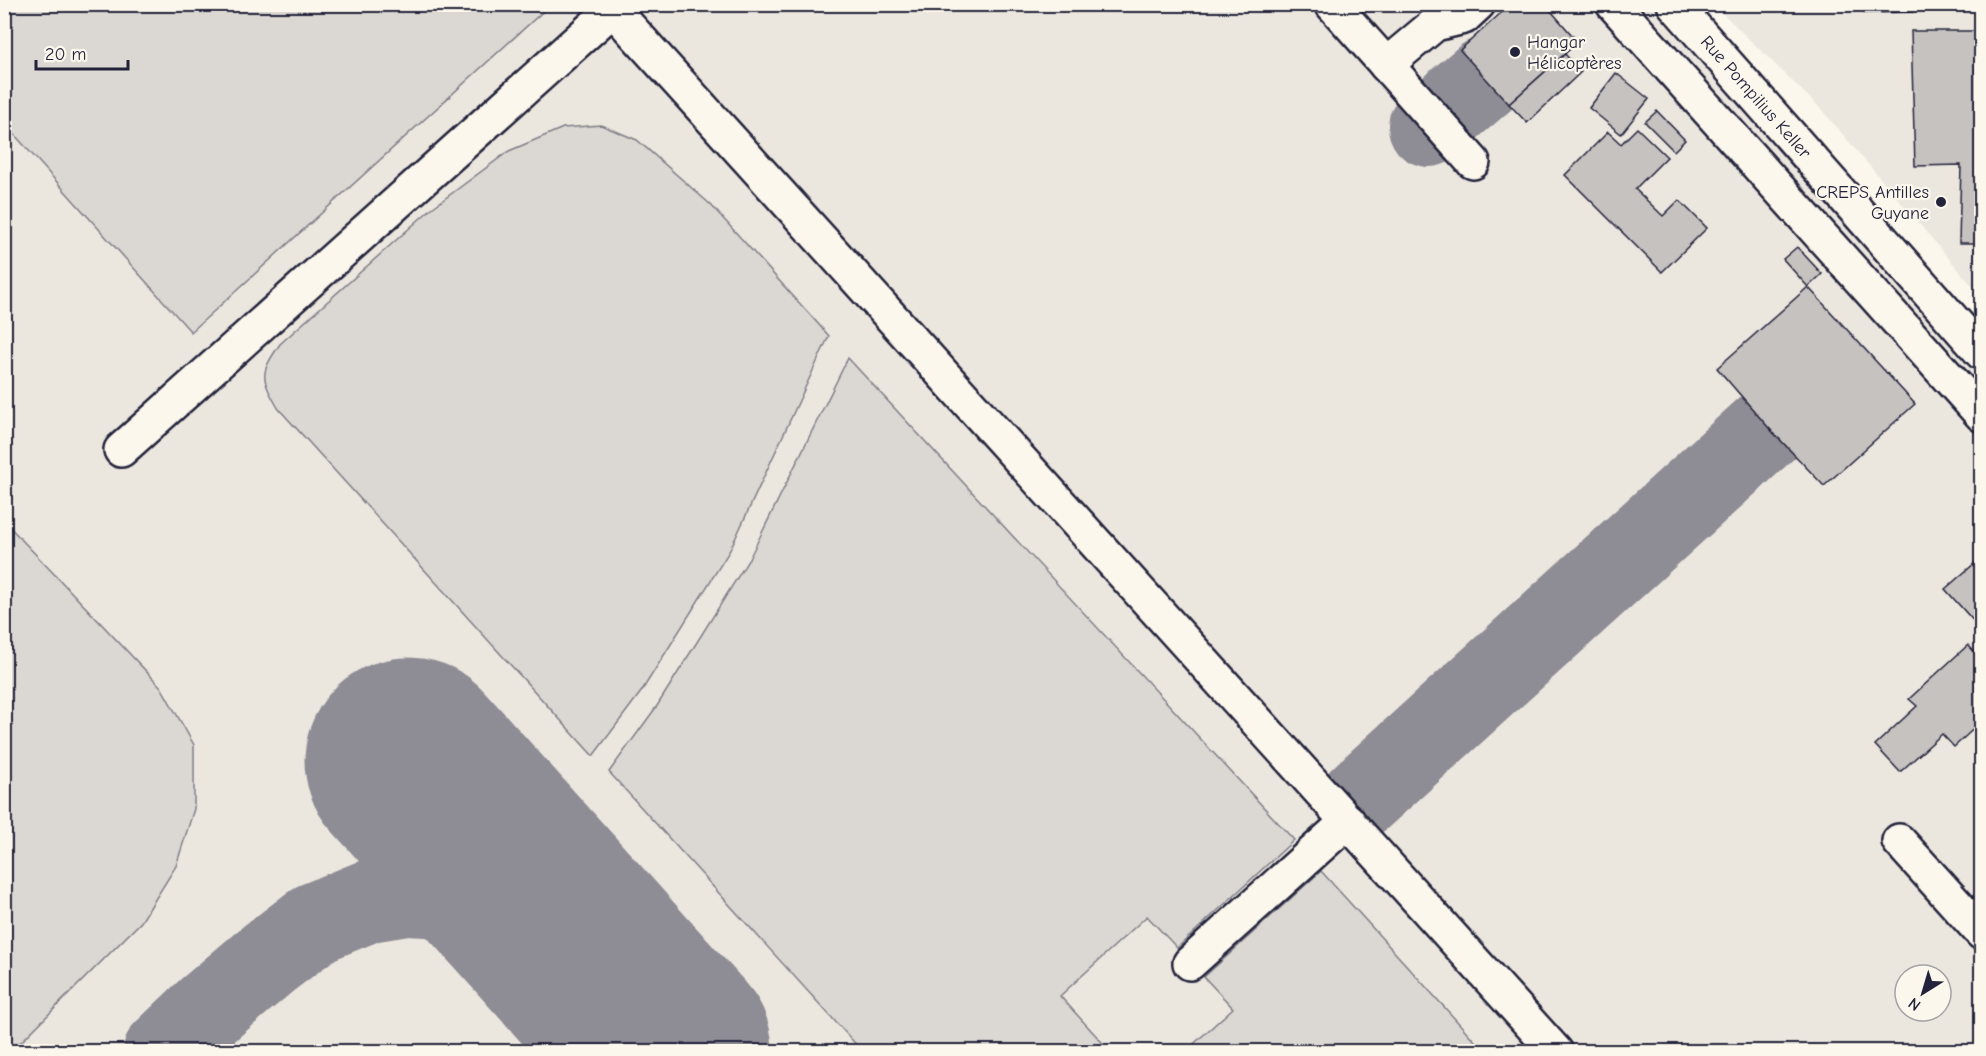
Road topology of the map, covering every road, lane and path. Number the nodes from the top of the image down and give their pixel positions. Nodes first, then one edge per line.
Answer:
1 (1332, 4) edge
2 (1478, 4) edge
3 (1613, 4) edge
4 (1674, 4) edge
5 (610, 7) edge
6 (1386, 65) junction
7 (1473, 162) dead end
8 (1982, 353) edge
9 (1982, 415) edge
10 (121, 450) dead end
11 (1348, 821) junction
12 (1899, 841) dead end
13 (1982, 933) edge
14 (1190, 963) dead end
15 (1556, 1052) edge

1 - 6 street
2 - 6 street
3 - 9 street
4 - 8 street, Rue Pompilius Keller
5 - 10 street
5 - 11 street
6 - 7 street
11 - 14 street
11 - 15 street
12 - 13 street

